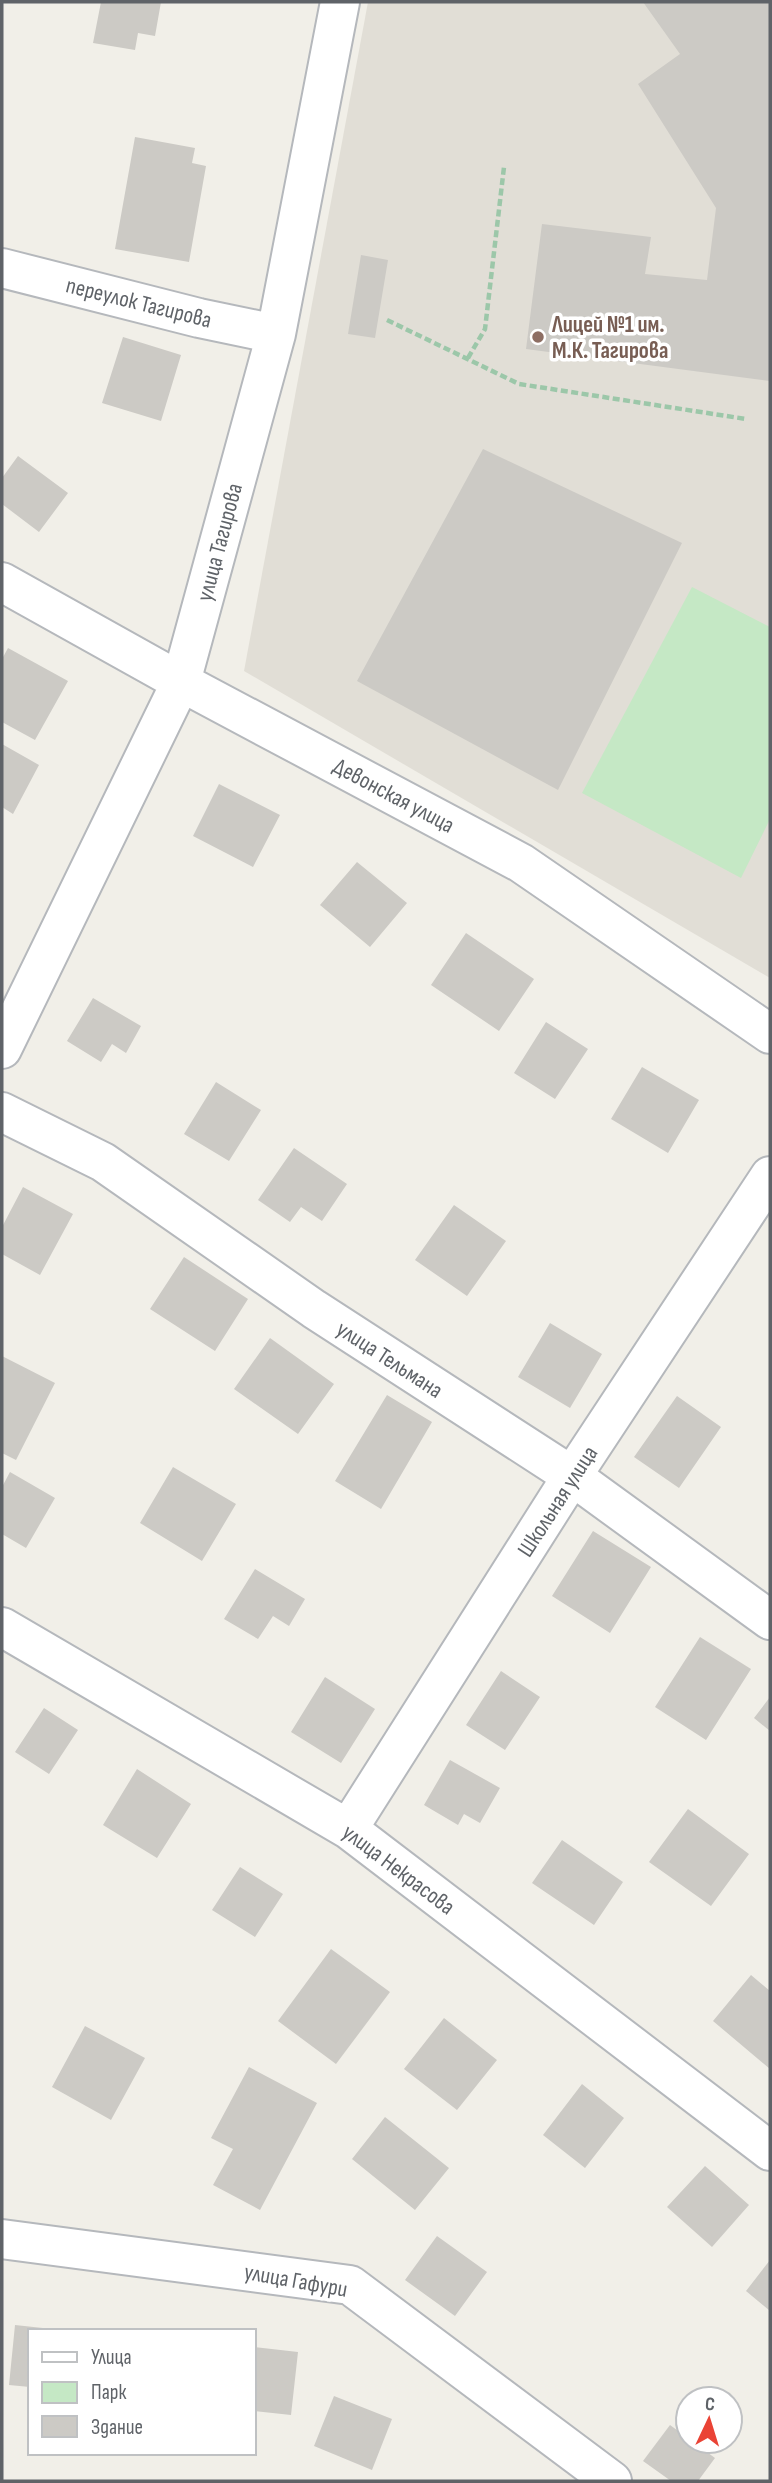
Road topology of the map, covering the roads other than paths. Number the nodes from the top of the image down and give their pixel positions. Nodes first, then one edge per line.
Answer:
1 (340, 2) edge
2 (2, 268) edge
3 (276, 334) junction
4 (2, 582) edge
5 (181, 682) junction
6 (770, 1034) edge
7 (2, 1049) edge
8 (2, 1112) edge
9 (770, 1176) edge
10 (572, 1476) junction
11 (770, 1620) edge
12 (2, 1628) edge
13 (348, 1829) junction
14 (770, 2151) edge
15 (2, 2239) edge
16 (612, 2481) edge

1 - 3 street, улица Тагирова
2 - 3 street, переулок Тагирова
3 - 5 street, улица Тагирова
4 - 5 street, Девонская улица
5 - 6 street, Девонская улица
5 - 7 street, улица Тагирова
8 - 10 street, улица Тельмана
9 - 10 street, Школьная улица
10 - 11 street, улица Тельмана
10 - 13 street, Школьная улица
12 - 13 street, улица Некрасова
13 - 14 street, улица Некрасова
15 - 16 street, улица Гафури

